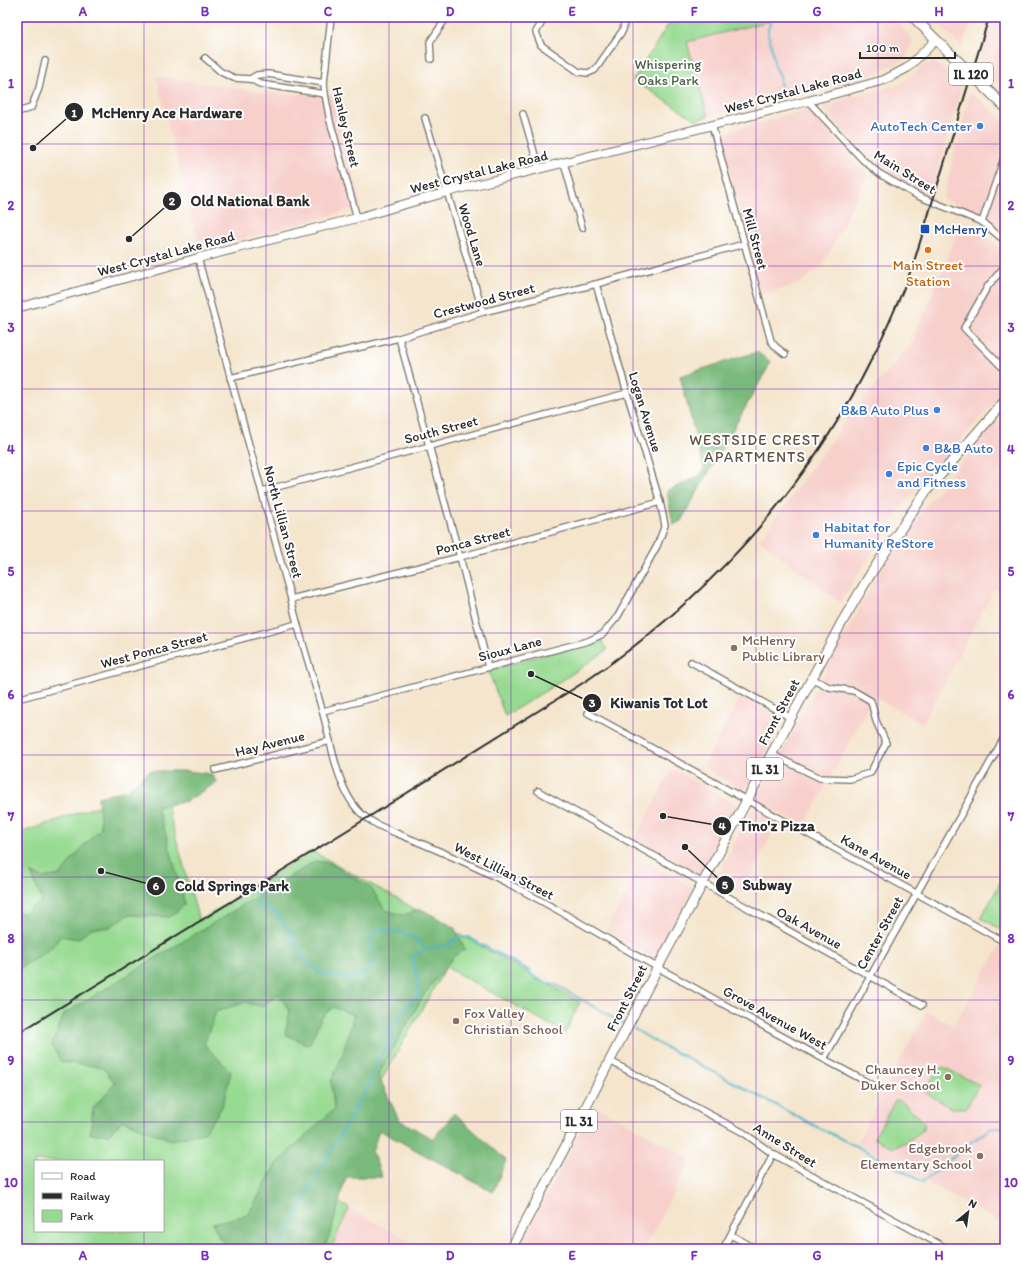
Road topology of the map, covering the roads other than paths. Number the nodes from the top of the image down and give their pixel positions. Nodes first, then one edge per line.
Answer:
1 (331, 17) edge
2 (447, 17) edge
3 (544, 17) edge
4 (625, 17) edge
5 (913, 17) edge
6 (936, 40) junction
7 (205, 58) dead end
8 (431, 59) dead end
9 (45, 61) dead end
10 (250, 79) junction
11 (324, 83) junction
12 (325, 94) junction
13 (808, 101) junction
14 (1005, 107) edge
15 (17, 112) edge
16 (523, 114) dead end
17 (425, 118) dead end
18 (712, 125) junction
19 (1005, 155) edge
20 (564, 163) junction
21 (539, 169) junction
22 (447, 192) junction
23 (356, 218) junction
24 (982, 222) junction
25 (582, 228) dead end
26 (1005, 241) edge
27 (744, 244) junction
28 (198, 258) junction
29 (1005, 266) edge
30 (596, 284) junction
31 (17, 308) edge
32 (483, 312) junction
33 (399, 338) junction
34 (785, 354) dead end
35 (1005, 370) edge
36 (230, 378) junction
37 (627, 393) junction
38 (1005, 401) edge
39 (429, 446) junction
40 (262, 491) junction
41 (660, 502) junction
42 (656, 546) joint
43 (460, 557) junction
44 (291, 599) junction
45 (297, 624) junction
46 (691, 662) dead end
47 (488, 667) junction
48 (813, 679) junction
49 (17, 699) edge
50 (323, 712) junction
51 (588, 714) dead end
52 (792, 718) junction
53 (1005, 736) edge
54 (330, 741) junction
55 (772, 754) junction
56 (215, 770) dead end
57 (538, 791) dead end
58 (346, 792) joint
59 (748, 801) junction
60 (704, 883) junction
61 (916, 893) junction
62 (1005, 942) edge
63 (658, 967) junction
64 (871, 976) junction
65 (922, 1005) dead end
66 (824, 1059) junction
67 (610, 1061) junction
68 (880, 1089) dead end
69 (773, 1154) junction
70 (731, 1235) junction
71 (511, 1249) edge
72 (723, 1249) edge
73 (756, 1249) edge
74 (948, 1249) edge

1 - 11 street, Hanley Street
2 - 8 street
3 - 4 street
5 - 6 main road, IL 120
6 - 13 street, West Crystal Lake Road
6 - 14 main road, IL 120
7 - 10 street
9 - 15 street
10 - 11 street
10 - 12 street
11 - 12 street, Hanley Street
12 - 23 street, Hanley Street
13 - 18 street, West Crystal Lake Road
13 - 24 street, Main Street
16 - 21 street
17 - 22 street, Wood Lane
18 - 20 street, West Crystal Lake Road
18 - 27 street, Mill Street
19 - 24 street
20 - 21 street, West Crystal Lake Road
20 - 25 street
21 - 22 street, West Crystal Lake Road
22 - 23 street, West Crystal Lake Road
22 - 32 street, Wood Lane
23 - 28 street, West Crystal Lake Road
24 - 26 street, Main Street
27 - 30 street, Crestwood Street
27 - 34 street, Mill Street
28 - 31 street, West Crystal Lake Road
28 - 36 street, North Lillian Street
29 - 35 street
30 - 32 street, Crestwood Street
30 - 37 street, Logan Avenue
32 - 33 street, Crestwood Street
33 - 36 street, Crestwood Street
33 - 39 street
36 - 40 street, North Lillian Street
37 - 39 street, South Street
37 - 41 street, Logan Avenue
38 - 48 main road, Front Street / IL 31
39 - 40 street, South Street
39 - 43 street
40 - 44 street, North Lillian Street
41 - 42 street, Logan Avenue
41 - 43 street, Ponca Street
42 - 47 street, Sioux Lane
43 - 44 street, Ponca Street
43 - 47 street
44 - 45 street, North Lillian Street
45 - 49 street, West Ponca Street
45 - 50 street, North Lillian Street
46 - 52 street
47 - 50 street, Sioux Lane
48 - 52 main road, Front Street / IL 31
48 - 55 street
50 - 54 street, North Lillian Street
51 - 59 street, Kane Avenue
52 - 55 main road, Front Street / IL 31
53 - 61 street, Center Street
54 - 56 street, Hay Avenue
54 - 58 street, North Lillian Street
55 - 59 main road, Front Street / IL 31
57 - 60 street, Oak Avenue
58 - 63 street, West Lillian Street
59 - 60 main road, Front Street / IL 31
59 - 61 street, Kane Avenue
60 - 63 main road, Front Street / IL 31
60 - 64 street, Oak Avenue
61 - 62 street, Kane Avenue
61 - 64 street, Center Street
63 - 66 street, Grove Avenue West
63 - 67 main road, Front Street / IL 31
64 - 65 street, Oak Avenue
64 - 66 street, Center Street
66 - 68 street, Grove Avenue West
67 - 69 street, Anne Street
67 - 71 main road, Front Street / IL 31
69 - 70 street
69 - 74 street, Anne Street
70 - 72 street
70 - 73 street

